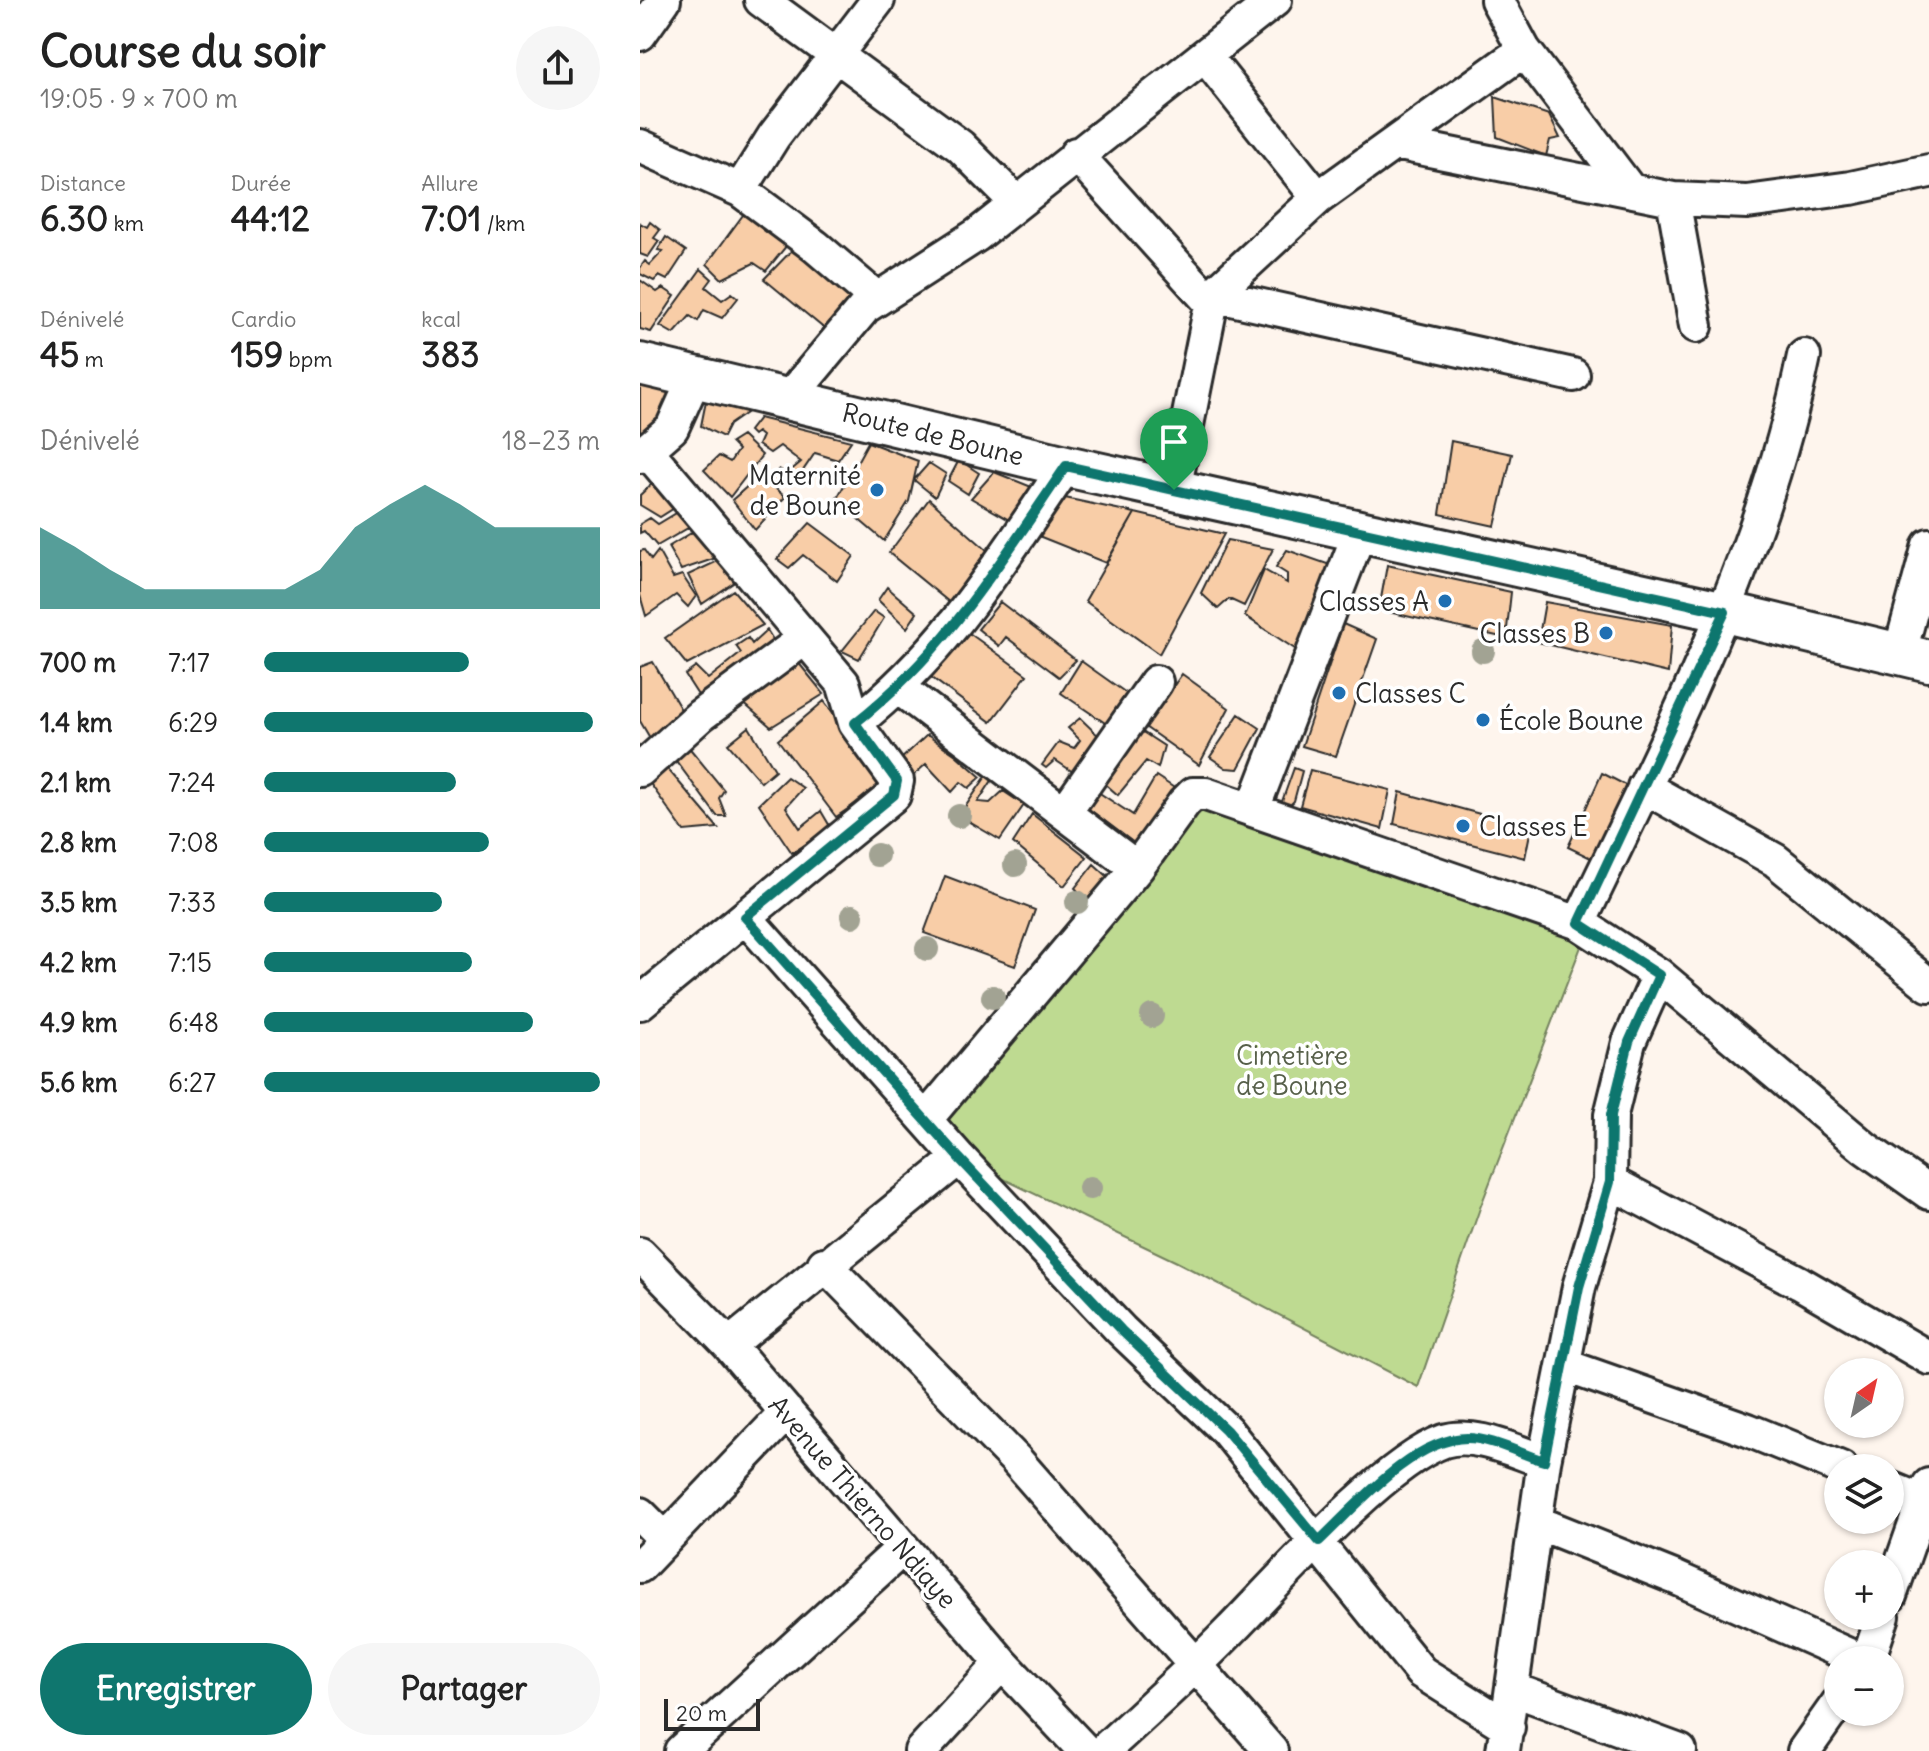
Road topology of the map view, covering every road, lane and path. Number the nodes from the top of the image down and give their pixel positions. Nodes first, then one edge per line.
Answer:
1 (664, 0) edge
2 (761, 0) edge
3 (878, 0) edge
4 (1497, 0) edge
5 (1270, 2) edge
6 (640, 34) edge
7 (1524, 50) junction
8 (837, 53) junction
9 (1206, 57) junction
10 (1395, 143) junction
11 (640, 146) edge
12 (1076, 154) junction
13 (1929, 171) edge
14 (740, 190) junction
15 (1630, 190) junction
16 (1318, 198) junction
17 (1673, 199) junction
18 (1017, 203) junction
19 (876, 298) junction
20 (1212, 299) junction
21 (1696, 326) dead end
22 (1804, 356) dead end
23 (640, 364) edge
24 (1573, 375) dead end
25 (694, 379) junction
26 (789, 398) junction
27 (644, 454) edge
28 (1066, 466) junction
29 (1174, 490) junction
30 (1360, 531) junction
31 (1929, 545) edge
32 (1725, 612) junction
33 (804, 639) junction
34 (1914, 659) edge
35 (1156, 682) dead end
36 (899, 688) junction
37 (855, 723) junction
38 (640, 770) edge
39 (1644, 787) junction
40 (1253, 809) junction
41 (1065, 812) junction
42 (1137, 868) junction
43 (745, 917) junction
44 (1579, 923) junction
45 (1659, 975) junction
46 (1929, 985) edge
47 (640, 1003) edge
48 (926, 1119) junction
49 (959, 1158) junction
50 (1610, 1182) junction
51 (1929, 1193) edge
52 (642, 1261) edge
53 (824, 1264) junction
54 (729, 1345) junction
55 (1929, 1358) edge
56 (1566, 1366) junction
57 (787, 1412) junction
58 (1544, 1461) junction
59 (1824, 1461) edge
60 (1904, 1490) edge
61 (1926, 1493) edge
62 (640, 1514) edge
63 (1536, 1522) junction
64 (664, 1538) junction
65 (1319, 1541) junction
66 (903, 1548) junction
67 (1904, 1556) edge
68 (640, 1566) edge
69 (1829, 1646) edge
70 (1002, 1663) junction
71 (1195, 1667) junction
72 (1512, 1689) junction
73 (1825, 1726) edge
74 (1506, 1739) edge
75 (1814, 1747) edge
76 (681, 1751) edge
77 (921, 1751) edge
78 (1085, 1751) edge
79 (1103, 1751) edge
80 (1271, 1751) edge
81 (1680, 1751) edge

1 - 6 street
2 - 8 street
3 - 8 street
4 - 7 street
5 - 9 street
7 - 10 street
7 - 15 street
8 - 14 street
8 - 18 street
9 - 12 street
9 - 16 street
10 - 15 street
10 - 16 street
11 - 14 street
12 - 18 street
12 - 20 street
13 - 17 street
14 - 19 street
15 - 17 street
16 - 20 street
17 - 21 street
18 - 19 street
19 - 26 street
20 - 24 street
20 - 29 street
22 - 32 street
23 - 25 street, Route de Boune
25 - 26 street, Route de Boune
25 - 27 street
26 - 28 street, Route de Boune
27 - 33 street
28 - 29 street, Route de Boune
28 - 36 street
29 - 30 street, Route de Boune
30 - 32 street, Route de Boune
30 - 40 street
31 - 34 street
32 - 34 street, Route de Boune
32 - 39 street
33 - 37 street
33 - 38 street
35 - 41 street
36 - 37 street
36 - 41 street
37 - 43 street
39 - 44 street
39 - 46 street
40 - 42 street
40 - 44 street
41 - 42 street
42 - 48 street
43 - 47 street
43 - 48 street
44 - 45 street
45 - 50 street
45 - 51 street
48 - 49 street
49 - 53 street
49 - 65 street
50 - 55 street
50 - 56 street
52 - 54 street, Avenue Thierno Ndiaye
53 - 54 street
53 - 71 street
54 - 57 street, Avenue Thierno Ndiaye
56 - 58 street
56 - 59 street
57 - 64 street
57 - 66 street, Avenue Thierno Ndiaye
58 - 63 street
58 - 65 street
60 - 61 street
61 - 67 street
62 - 64 street
63 - 69 street
63 - 72 street
64 - 68 street
65 - 71 street
65 - 74 street
66 - 70 street, Avenue Thierno Ndiaye
66 - 76 street
70 - 77 street
70 - 78 street, Avenue Thierno Ndiaye
71 - 79 street
71 - 80 street
72 - 74 street
72 - 81 street
73 - 75 street

